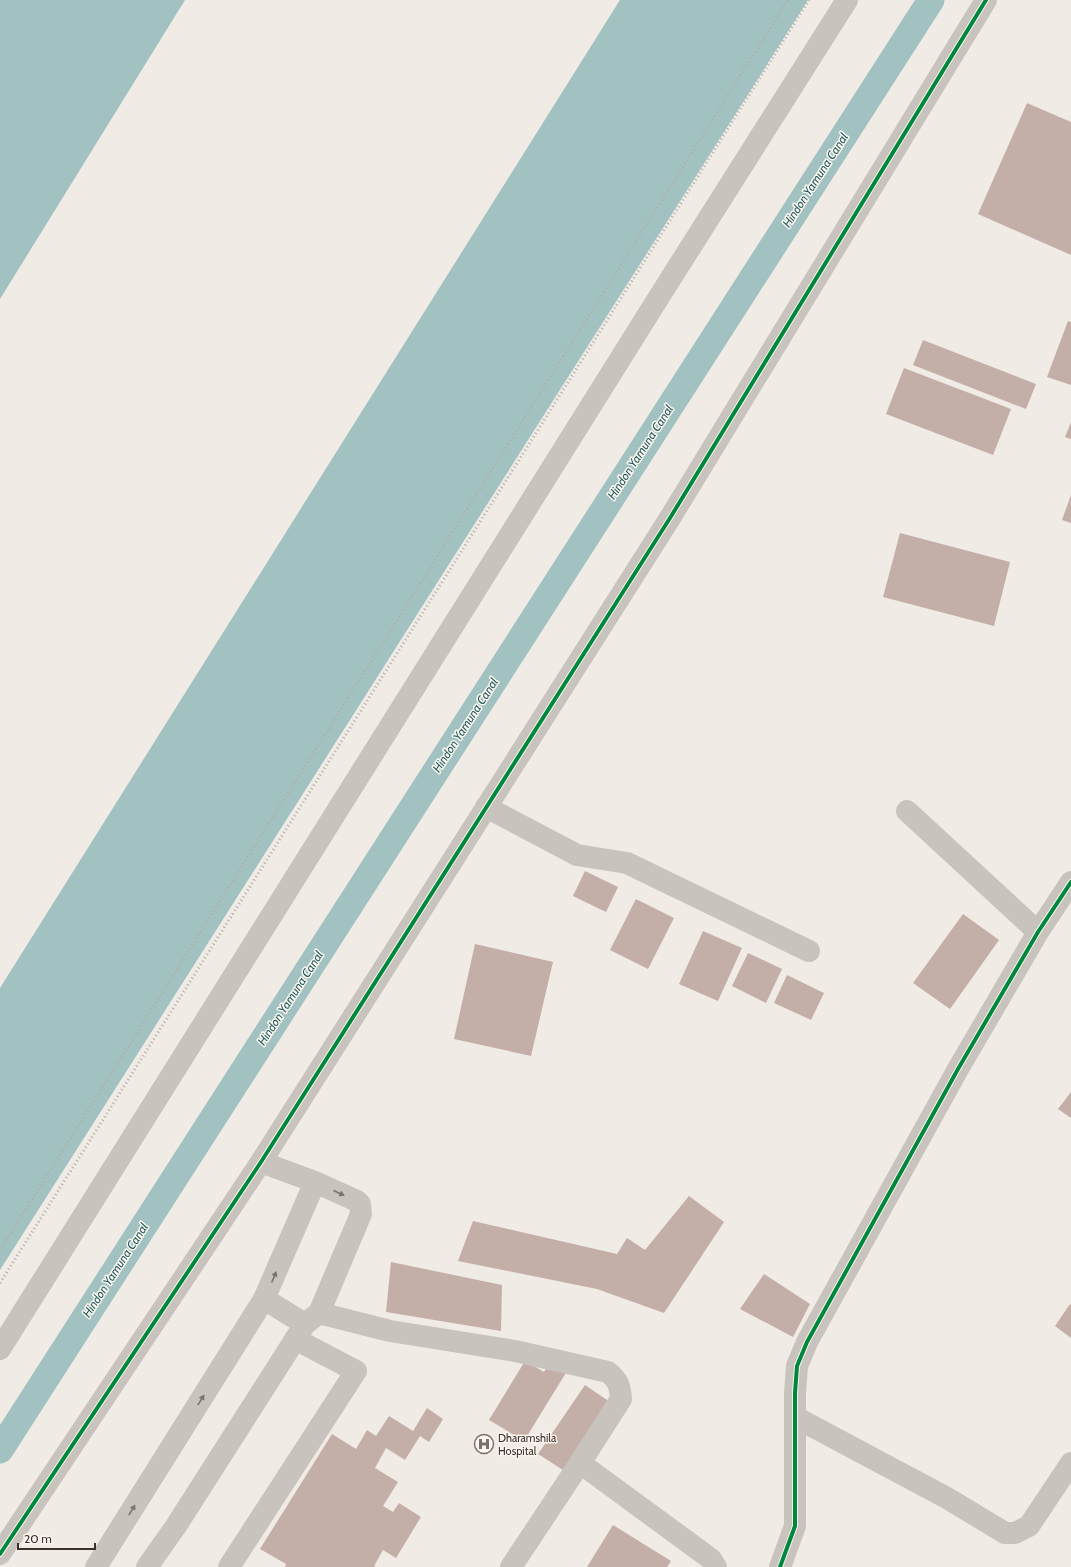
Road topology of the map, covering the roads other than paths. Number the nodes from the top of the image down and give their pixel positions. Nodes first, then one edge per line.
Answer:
1 (847, 0) edge
2 (986, 0) edge
3 (486, 808) junction
4 (908, 811) dead end
5 (1071, 882) edge
6 (1038, 932) junction
7 (809, 951) dead end
8 (261, 1162) junction
9 (315, 1182) junction
10 (264, 1299) junction
11 (306, 1325) junction
12 (0, 1349) edge
13 (795, 1417) junction
14 (580, 1463) junction
15 (1071, 1463) edge
16 (0, 1554) edge
17 (96, 1567) edge
18 (147, 1567) edge
19 (229, 1567) edge
20 (511, 1567) edge
21 (716, 1567) edge
22 (780, 1567) edge

1 - 12 street
2 - 3 street
3 - 7 street
3 - 8 street
4 - 6 street
5 - 6 street
6 - 13 street
8 - 9 street
8 - 16 street
10 -> 9 street
9 -> 11 street
10 - 11 street
17 -> 10 street
11 - 14 street
11 - 18 street
11 - 19 street
13 - 15 street
13 - 22 street
14 - 20 street
14 - 21 street

